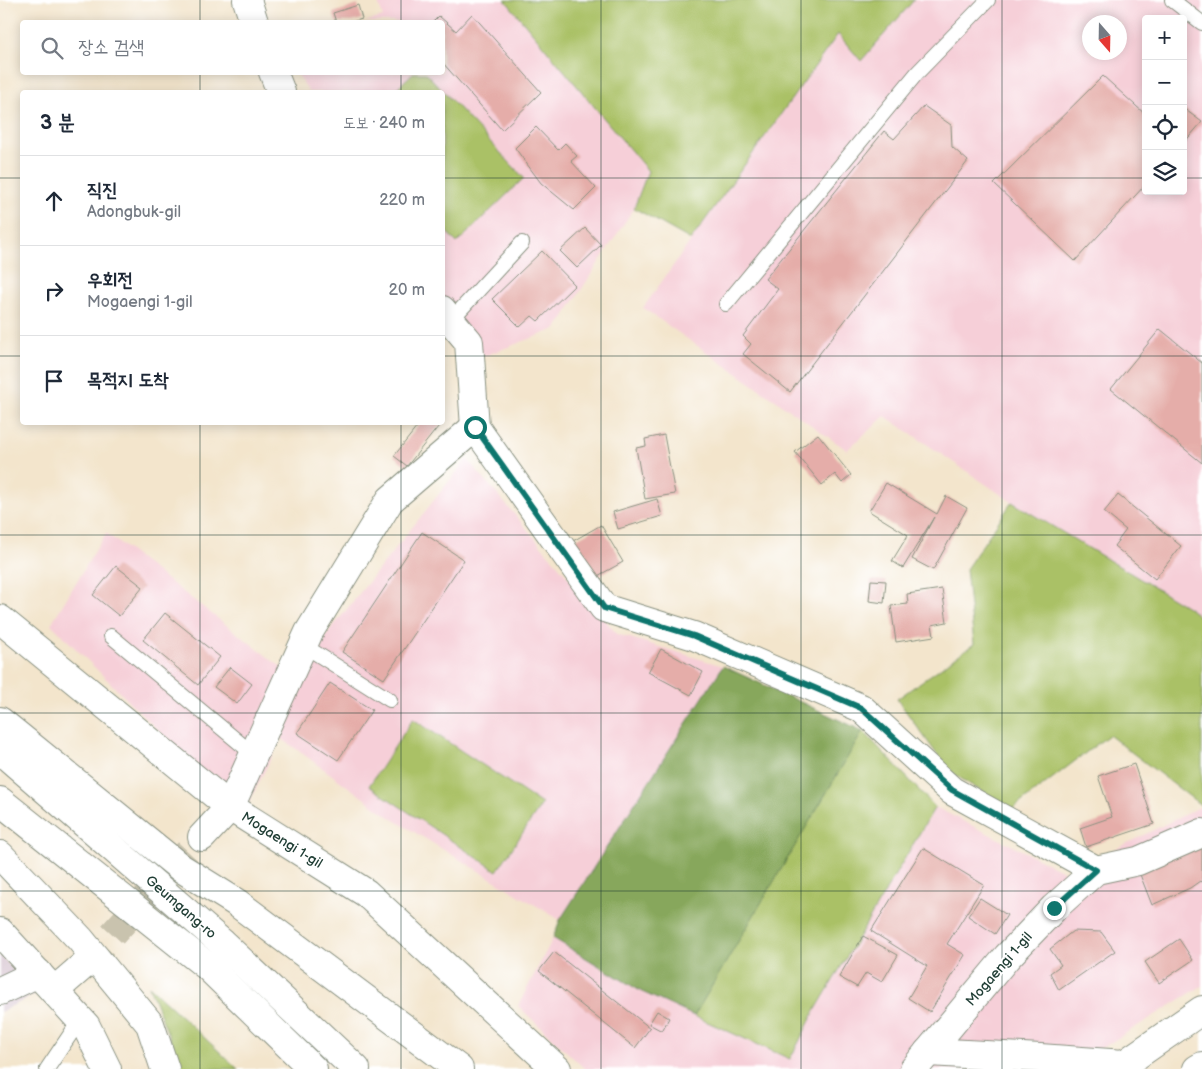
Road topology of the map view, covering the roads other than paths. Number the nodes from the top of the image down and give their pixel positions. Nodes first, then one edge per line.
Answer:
1 (246, 0) edge
2 (988, 0) edge
3 (1172, 0) edge
4 (253, 20) edge
5 (1202, 23) edge
6 (274, 75) edge
7 (280, 90) edge
8 (522, 243) dead end
9 (726, 304) dead end
10 (447, 315) edge
11 (475, 427) junction
12 (0, 619) edge
13 (111, 636) dead end
14 (303, 645) junction
15 (390, 700) dead end
16 (0, 721) edge
17 (0, 750) edge
18 (253, 754) junction
19 (0, 801) edge
20 (230, 807) junction
21 (1202, 833) edge
22 (202, 836) tunnel mouth
23 (0, 855) edge
24 (1096, 870) junction
25 (0, 932) edge
26 (84, 965) tunnel mouth
27 (46, 982) junction
28 (0, 991) edge
29 (1202, 1010) edge
30 (80, 1020) junction
31 (921, 1060) edge
32 (1202, 1066) edge
33 (1121, 1067) edge
34 (47, 1069) edge
35 (107, 1069) edge
36 (165, 1069) edge
37 (313, 1069) edge
38 (356, 1069) edge
39 (459, 1069) edge
40 (557, 1069) edge
41 (1197, 1069) edge

1 - 4 main road
2 - 9 lane
3 - 5 lane
6 - 7 main road
8 - 10 lane
10 - 11 main road
11 - 14 main road
11 - 24 main road
12 - 20 main road, Mogaengi 1-gil
13 - 18 lane
14 - 15 lane
14 - 18 main road
16 - 39 main road
17 - 38 main road, Geumgang-ro
18 - 20 main road
19 - 37 main road, Geumgang-ro
20 - 22 main road
20 - 40 main road, Mogaengi 1-gil
21 - 24 main road
23 - 36 main road
24 - 31 main road, Mogaengi 1-gil
25 - 27 main road
26 - 27 main road
27 - 28 main road
27 - 30 main road
29 - 33 main road
30 - 34 lane
30 - 35 main road
31 - 33 main road
32 - 41 main road

